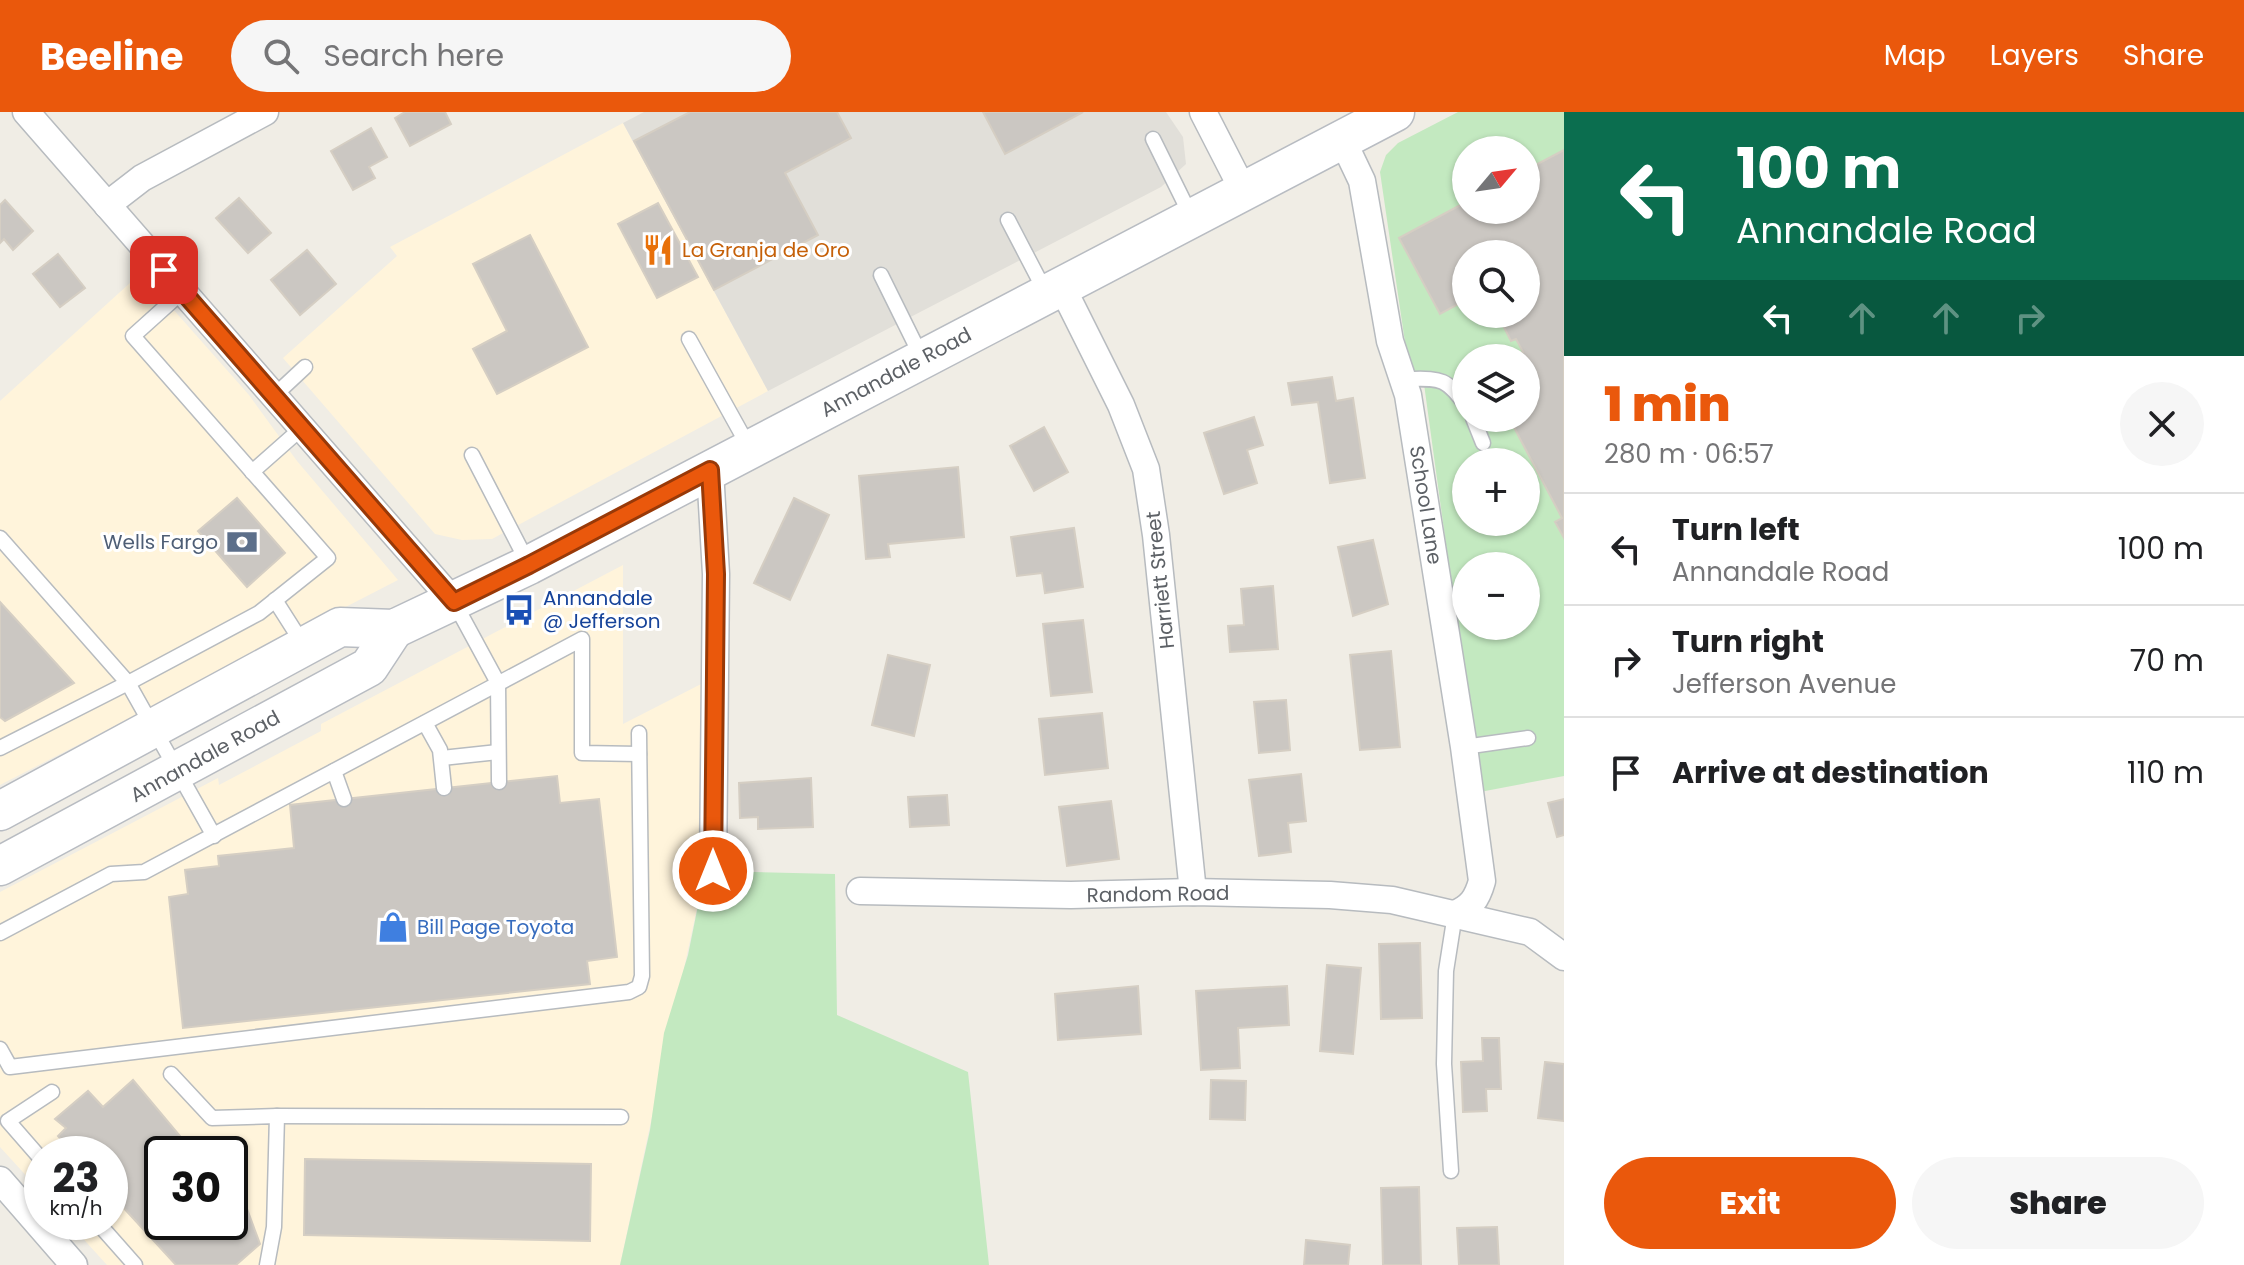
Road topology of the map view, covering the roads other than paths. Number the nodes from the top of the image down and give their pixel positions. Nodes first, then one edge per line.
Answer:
1 (26, 112) edge
2 (265, 112) edge
3 (1203, 112) edge
4 (1393, 113) edge
5 (1153, 139) dead end
6 (1342, 139) junction
7 (1243, 190) junction
8 (107, 205) junction
9 (1192, 218) junction
10 (1008, 220) dead end
11 (881, 275) dead end
12 (1053, 289) junction
13 (183, 291) junction
14 (689, 339) dead end
15 (922, 358) junction
16 (305, 367) dead end
17 (1403, 379) junction
18 (1452, 385) edge
19 (275, 395) junction
20 (303, 427) junction
21 (1479, 432) edge
22 (1483, 443) dead end
23 (750, 449) junction
24 (472, 455) dead end
25 (710, 470) junction
26 (252, 472) junction
27 (0, 538) edge
28 (529, 565) junction
29 (275, 600) junction
30 (454, 602) junction
31 (394, 629) junction
32 (304, 645) junction
33 (128, 683) junction
34 (498, 683) junction
35 (425, 723) junction
36 (153, 728) junction
37 (639, 733) dead end
38 (1528, 738) dead end
39 (1464, 747) junction
40 (0, 748) edge
41 (498, 752) junction
42 (639, 754) junction
43 (442, 758) junction
44 (334, 771) junction
45 (178, 772) junction
46 (499, 782) dead end
47 (444, 788) dead end
48 (344, 799) dead end
49 (0, 811) edge
50 (214, 836) junction
51 (0, 866) edge
52 (713, 871) dead end
53 (860, 891) dead end
54 (1193, 892) junction
55 (1455, 914) junction
56 (0, 933) edge
57 (1564, 957) edge
58 (0, 1049) edge
59 (171, 1074) dead end
60 (52, 1092) dead end
61 (277, 1116) junction
62 (621, 1117) dead end
63 (4, 1125) edge
64 (24, 1143) edge
65 (1451, 1171) dead end
66 (0, 1180) edge
67 (113, 1240) edge
68 (74, 1265) edge
69 (135, 1265) edge
70 (267, 1265) edge

1 - 8 street
2 - 8 street
3 - 7 street
4 - 6 main road, Annandale Road
5 - 9 lane
6 - 7 main road, Annandale Road
6 - 17 street, School Lane
7 - 9 main road, Annandale Road
8 - 13 street
9 - 12 main road, Annandale Road
10 - 12 lane
11 - 15 lane
12 - 15 main road, Annandale Road
12 - 54 street, Harriett Street
13 - 19 street
13 - 26 lane
14 - 23 lane
15 - 23 main road, Annandale Road
16 - 19 lane
17 - 18 lane
17 - 39 street, School Lane
19 - 20 street
20 - 26 lane
20 - 30 street
21 - 22 lane
23 - 25 main road, Annandale Road
24 - 28 lane
25 - 28 main road, Annandale Road
25 - 52 street
26 - 29 lane
27 - 33 lane
28 - 30 main road, Annandale Road
29 - 32 lane
29 - 33 lane
30 - 31 main road, Annandale Road
30 - 34 lane
31 - 32 main road, Annandale Road
31 - 45 main road, Annandale Road
32 - 36 main road, Annandale Road
33 - 36 lane
33 - 40 lane
34 - 35 lane
34 - 41 lane
34 - 42 lane
35 - 43 lane
35 - 44 lane
36 - 45 lane
36 - 49 main road, Annandale Road
37 - 42 lane
38 - 39 lane
39 - 55 street, School Lane
41 - 43 lane
41 - 46 lane
42 - 58 lane
43 - 47 lane
44 - 48 lane
44 - 50 lane
45 - 50 lane
45 - 51 main road, Annandale Road
50 - 56 lane
53 - 54 street, Random Road
54 - 55 street, Random Road
55 - 57 street, Random Road
55 - 65 lane
59 - 61 lane
60 - 63 lane
61 - 62 lane
61 - 70 lane
63 - 64 lane
66 - 68 street
67 - 69 lane

